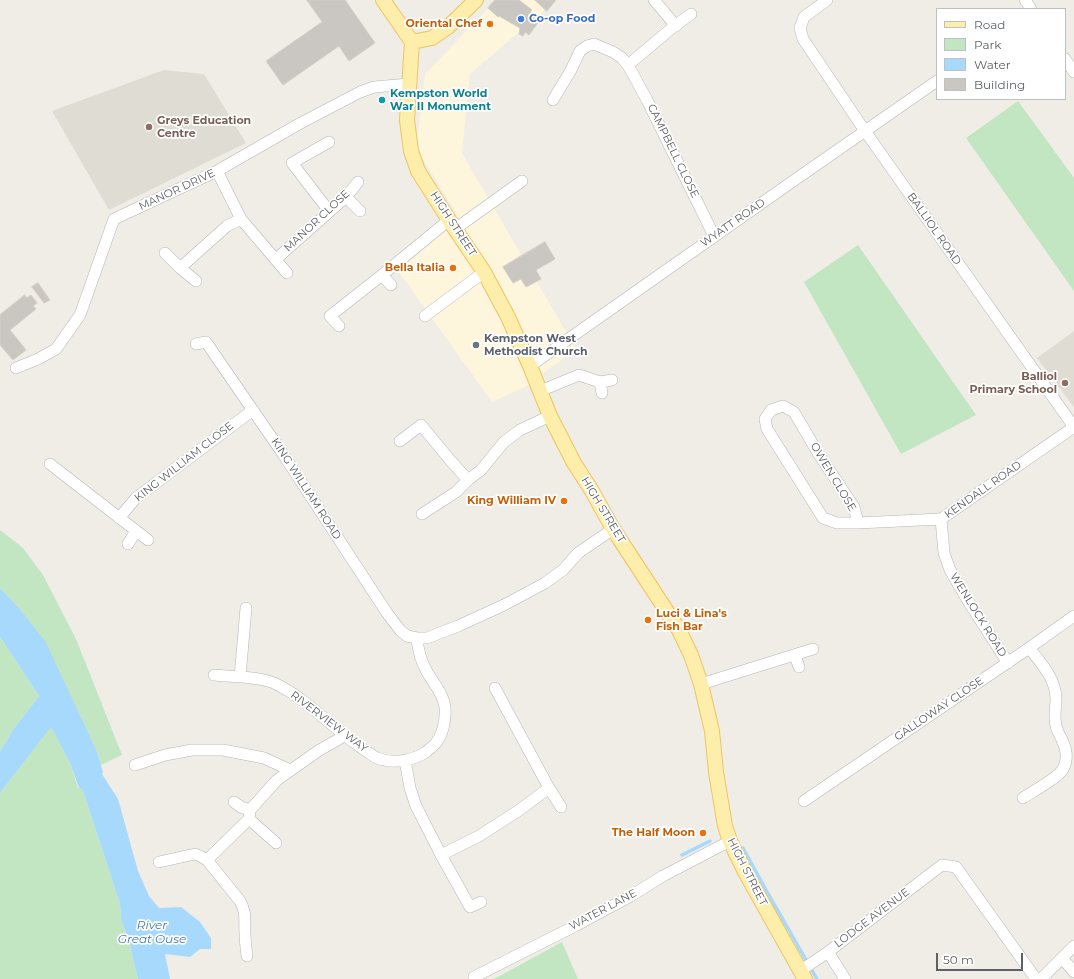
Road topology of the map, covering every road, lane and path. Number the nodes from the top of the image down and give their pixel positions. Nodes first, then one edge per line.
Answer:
1 (383, 0) edge
2 (476, 0) edge
3 (654, 0) edge
4 (827, 0) edge
5 (691, 14) dead end
6 (676, 26) junction
7 (412, 42) junction
8 (1066, 60) edge
9 (629, 66) junction
10 (1074, 72) edge
11 (936, 82) edge
12 (409, 84) junction
13 (553, 100) dead end
14 (865, 131) junction
15 (329, 142) dead end
16 (217, 171) junction
17 (522, 181) dead end
18 (358, 182) dead end
19 (346, 197) junction
20 (329, 211) junction
21 (360, 211) dead end
22 (241, 219) junction
23 (452, 224) junction
24 (714, 236) junction
25 (165, 253) dead end
26 (276, 259) junction
27 (180, 268) junction
28 (484, 272) junction
29 (287, 273) dead end
30 (382, 275) junction
31 (196, 281) dead end
32 (391, 285) dead end
33 (425, 316) dead end
34 (339, 326) dead end
35 (196, 344) dead end
36 (530, 366) junction
37 (16, 368) dead end
38 (612, 380) dead end
39 (540, 391) junction
40 (253, 410) junction
41 (550, 416) junction
42 (1074, 427) edge
43 (400, 441) dead end
44 (50, 464) dead end
45 (468, 480) junction
46 (422, 514) dead end
47 (119, 518) junction
48 (941, 519) junction
49 (858, 523) junction
50 (613, 529) junction
51 (136, 531) junction
52 (148, 540) dead end
53 (128, 544) dead end
54 (246, 608) dead end
55 (1074, 616) edge
56 (417, 638) junction
57 (1029, 648) junction
58 (813, 649) dead end
59 (795, 655) junction
60 (1008, 663) junction
61 (798, 667) dead end
62 (214, 675) dead end
63 (240, 677) junction
64 (701, 684) junction
65 (495, 688) dead end
66 (344, 736) junction
67 (405, 760) junction
68 (135, 765) dead end
69 (290, 770) junction
70 (549, 788) junction
71 (1023, 798) dead end
72 (804, 801) dead end
73 (234, 802) dead end
74 (561, 808) dead end
75 (249, 815) junction
76 (730, 841) junction
77 (276, 843) dead end
78 (441, 855) junction
79 (207, 860) junction
80 (159, 862) dead end
81 (481, 902) dead end
82 (1074, 946) edge
83 (828, 952) junction
84 (247, 956) dead end
85 (1062, 958) junction
86 (806, 970) edge
87 (1074, 972) edge
88 (474, 978) edge
89 (845, 979) edge
90 (1036, 979) edge
91 (1041, 979) edge

1 - 7 main road
2 - 7 main road
3 - 6 street
4 - 14 street, BALLIOL ROAD
5 - 6 street
6 - 9 street
7 - 12 main road, HIGH STREET
8 - 10 street
9 - 13 street
9 - 24 street, CAMPBELL CLOSE
11 - 14 street, WYATT ROAD
12 - 16 street, MANOR DRIVE
12 - 23 main road, HIGH STREET
14 - 24 street, WYATT ROAD
14 - 42 street, BALLIOL ROAD
15 - 20 street
16 - 22 street, MANOR CLOSE
16 - 37 street, MANOR DRIVE
17 - 23 street
18 - 19 street, MANOR CLOSE
19 - 20 street, MANOR CLOSE
19 - 21 street
20 - 26 street, MANOR CLOSE
22 - 26 street, MANOR CLOSE
22 - 27 street
23 - 28 main road, HIGH STREET
23 - 30 street
24 - 36 street, WYATT ROAD
25 - 27 street
26 - 29 street, MANOR CLOSE
27 - 31 street
28 - 33 street
28 - 36 main road, HIGH STREET
30 - 32 street
30 - 34 street
35 - 40 street, KING WILLIAM ROAD
36 - 39 main road, HIGH STREET
38 - 39 street
39 - 41 main road, HIGH STREET
40 - 47 street, KING WILLIAM CLOSE
40 - 56 street, KING WILLIAM ROAD
41 - 45 street
41 - 50 main road, HIGH STREET
42 - 48 street, KENDALL ROAD
43 - 45 street
44 - 47 street
45 - 46 street
47 - 51 street
48 - 49 street, KENDALL ROAD
48 - 60 street, WENLOCK ROAD
49 - 49 street, OWEN CLOSE
50 - 56 street
50 - 64 main road, HIGH STREET
51 - 52 street
51 - 53 street
54 - 63 street
55 - 57 street, GALLOWAY CLOSE
56 - 67 street, RIVERVIEW WAY
57 - 60 street, GALLOWAY CLOSE
57 - 71 street
58 - 59 street
59 - 61 street
59 - 64 street
60 - 72 street, GALLOWAY CLOSE
62 - 63 street, RIVERVIEW WAY
63 - 66 street, RIVERVIEW WAY
64 - 76 main road, HIGH STREET
65 - 70 street
66 - 67 street, RIVERVIEW WAY
66 - 69 street
67 - 78 street
68 - 69 street
69 - 75 street
70 - 74 street
70 - 78 street
73 - 75 street
75 - 77 street
75 - 79 street
76 - 86 main road, HIGH STREET
76 - 88 street, WATER LANE
78 - 81 street
79 - 80 street
79 - 84 street
82 - 85 street
83 - 86 street, LODGE AVENUE
83 - 89 street
83 - 90 street, LODGE AVENUE
85 - 87 street
85 - 91 street

